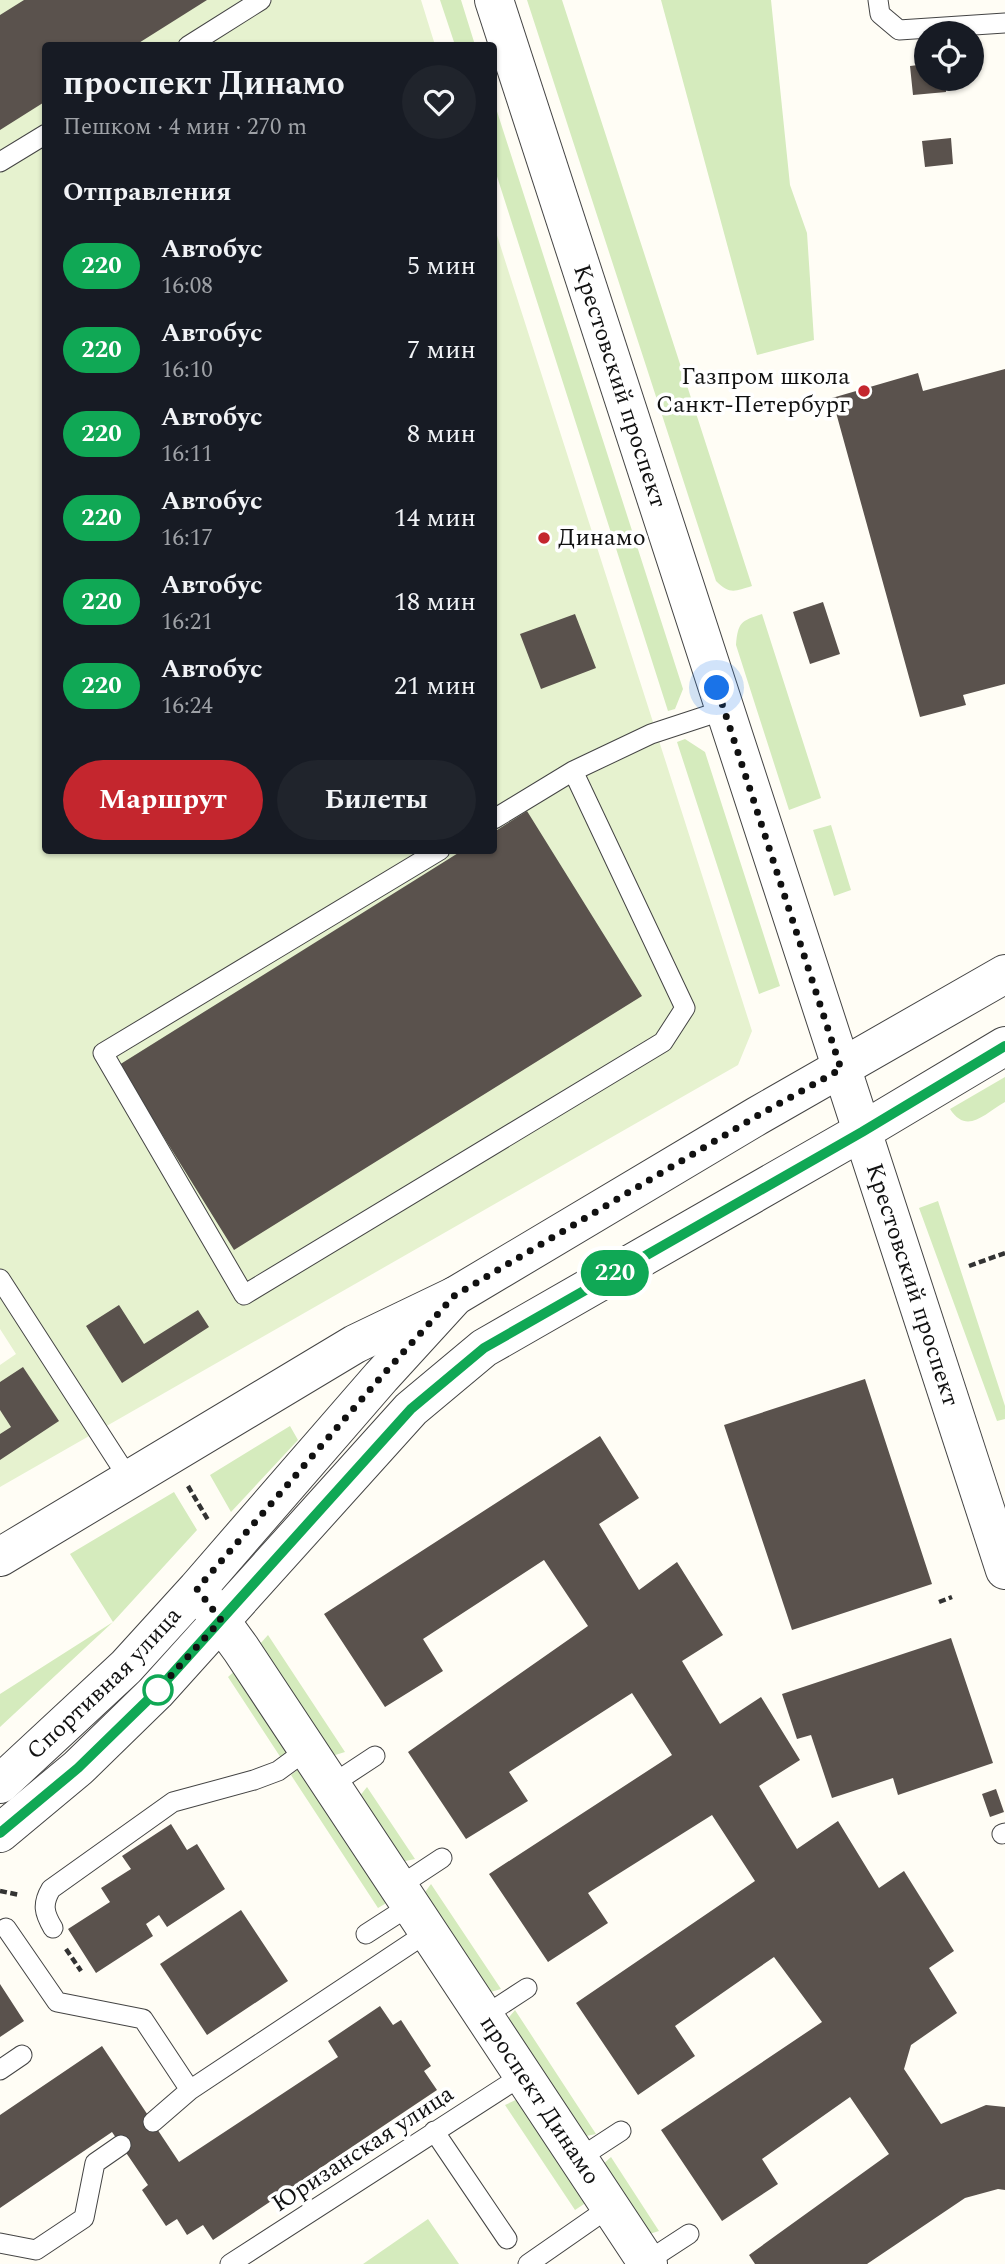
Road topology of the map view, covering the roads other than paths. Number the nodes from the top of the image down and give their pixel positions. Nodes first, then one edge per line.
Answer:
1 (261, 0) edge
2 (494, 0) edge
3 (878, 0) edge
4 (1005, 23) edge
5 (194, 42) edge
6 (42, 136) edge
7 (0, 162) edge
8 (724, 710) junction
9 (573, 771) junction
10 (497, 816) edge
11 (433, 854) edge
12 (1005, 974) edge
13 (1005, 1046) edge
14 (841, 1069) junction
15 (862, 1132) junction
16 (0, 1279) edge
17 (454, 1296) junction
18 (130, 1479) junction
19 (0, 1557) edge
20 (1005, 1570) edge
21 (197, 1589) junction
22 (221, 1620) junction
23 (308, 1749) junction
24 (375, 1756) dead end
25 (0, 1784) edge
26 (331, 1785) junction
27 (0, 1833) edge
28 (442, 1858) dead end
29 (412, 1908) junction
30 (6, 1928) dead end
31 (53, 1928) dead end
32 (366, 1934) dead end
33 (527, 1988) dead end
34 (484, 2016) junction
35 (22, 2055) dead end
36 (0, 2070) edge
37 (523, 2075) junction
38 (190, 2090) junction
39 (153, 2122) dead end
40 (434, 2131) junction
41 (621, 2131) dead end
42 (121, 2145) dead end
43 (578, 2159) junction
44 (610, 2207) junction
45 (689, 2234) dead end
46 (507, 2239) dead end
47 (0, 2243) edge
48 (647, 2263) edge
49 (230, 2264) edge
50 (528, 2264) edge

1 - 5 lane
2 - 8 street, Крестовский проспект
3 - 4 lane
6 - 7 lane
8 - 9 lane
8 - 14 street, Крестовский проспект
9 - 10 lane
9 - 11 lane
12 - 14 street, Спортивная улица
13 - 15 street, Спортивная улица
14 - 15 street, Крестовский проспект
14 - 17 street, Спортивная улица
15 - 20 street, Крестовский проспект
15 - 22 street, Спортивная улица
16 - 18 lane
17 - 18 street, Спортивная улица
17 - 21 street, Спортивная улица
18 - 19 street, Спортивная улица
21 - 22 street, проспект Динамо
21 - 25 street, Спортивная улица
22 - 23 street, проспект Динамо
22 - 27 street, Спортивная улица
23 - 26 street, проспект Динамо
23 - 31 lane
24 - 26 lane
26 - 29 street, проспект Динамо
28 - 29 lane
29 - 32 lane
29 - 34 street, проспект Динамо
29 - 38 lane
30 - 38 lane
33 - 34 lane
34 - 37 street, проспект Динамо
35 - 36 lane
37 - 40 lane, Юризанская улица
37 - 43 street, проспект Динамо
38 - 39 lane
40 - 46 lane
40 - 49 lane, Юризанская улица
41 - 43 lane
42 - 47 lane
43 - 44 street, проспект Динамо
44 - 48 street, проспект Динамо
44 - 50 lane
45 - 48 lane

